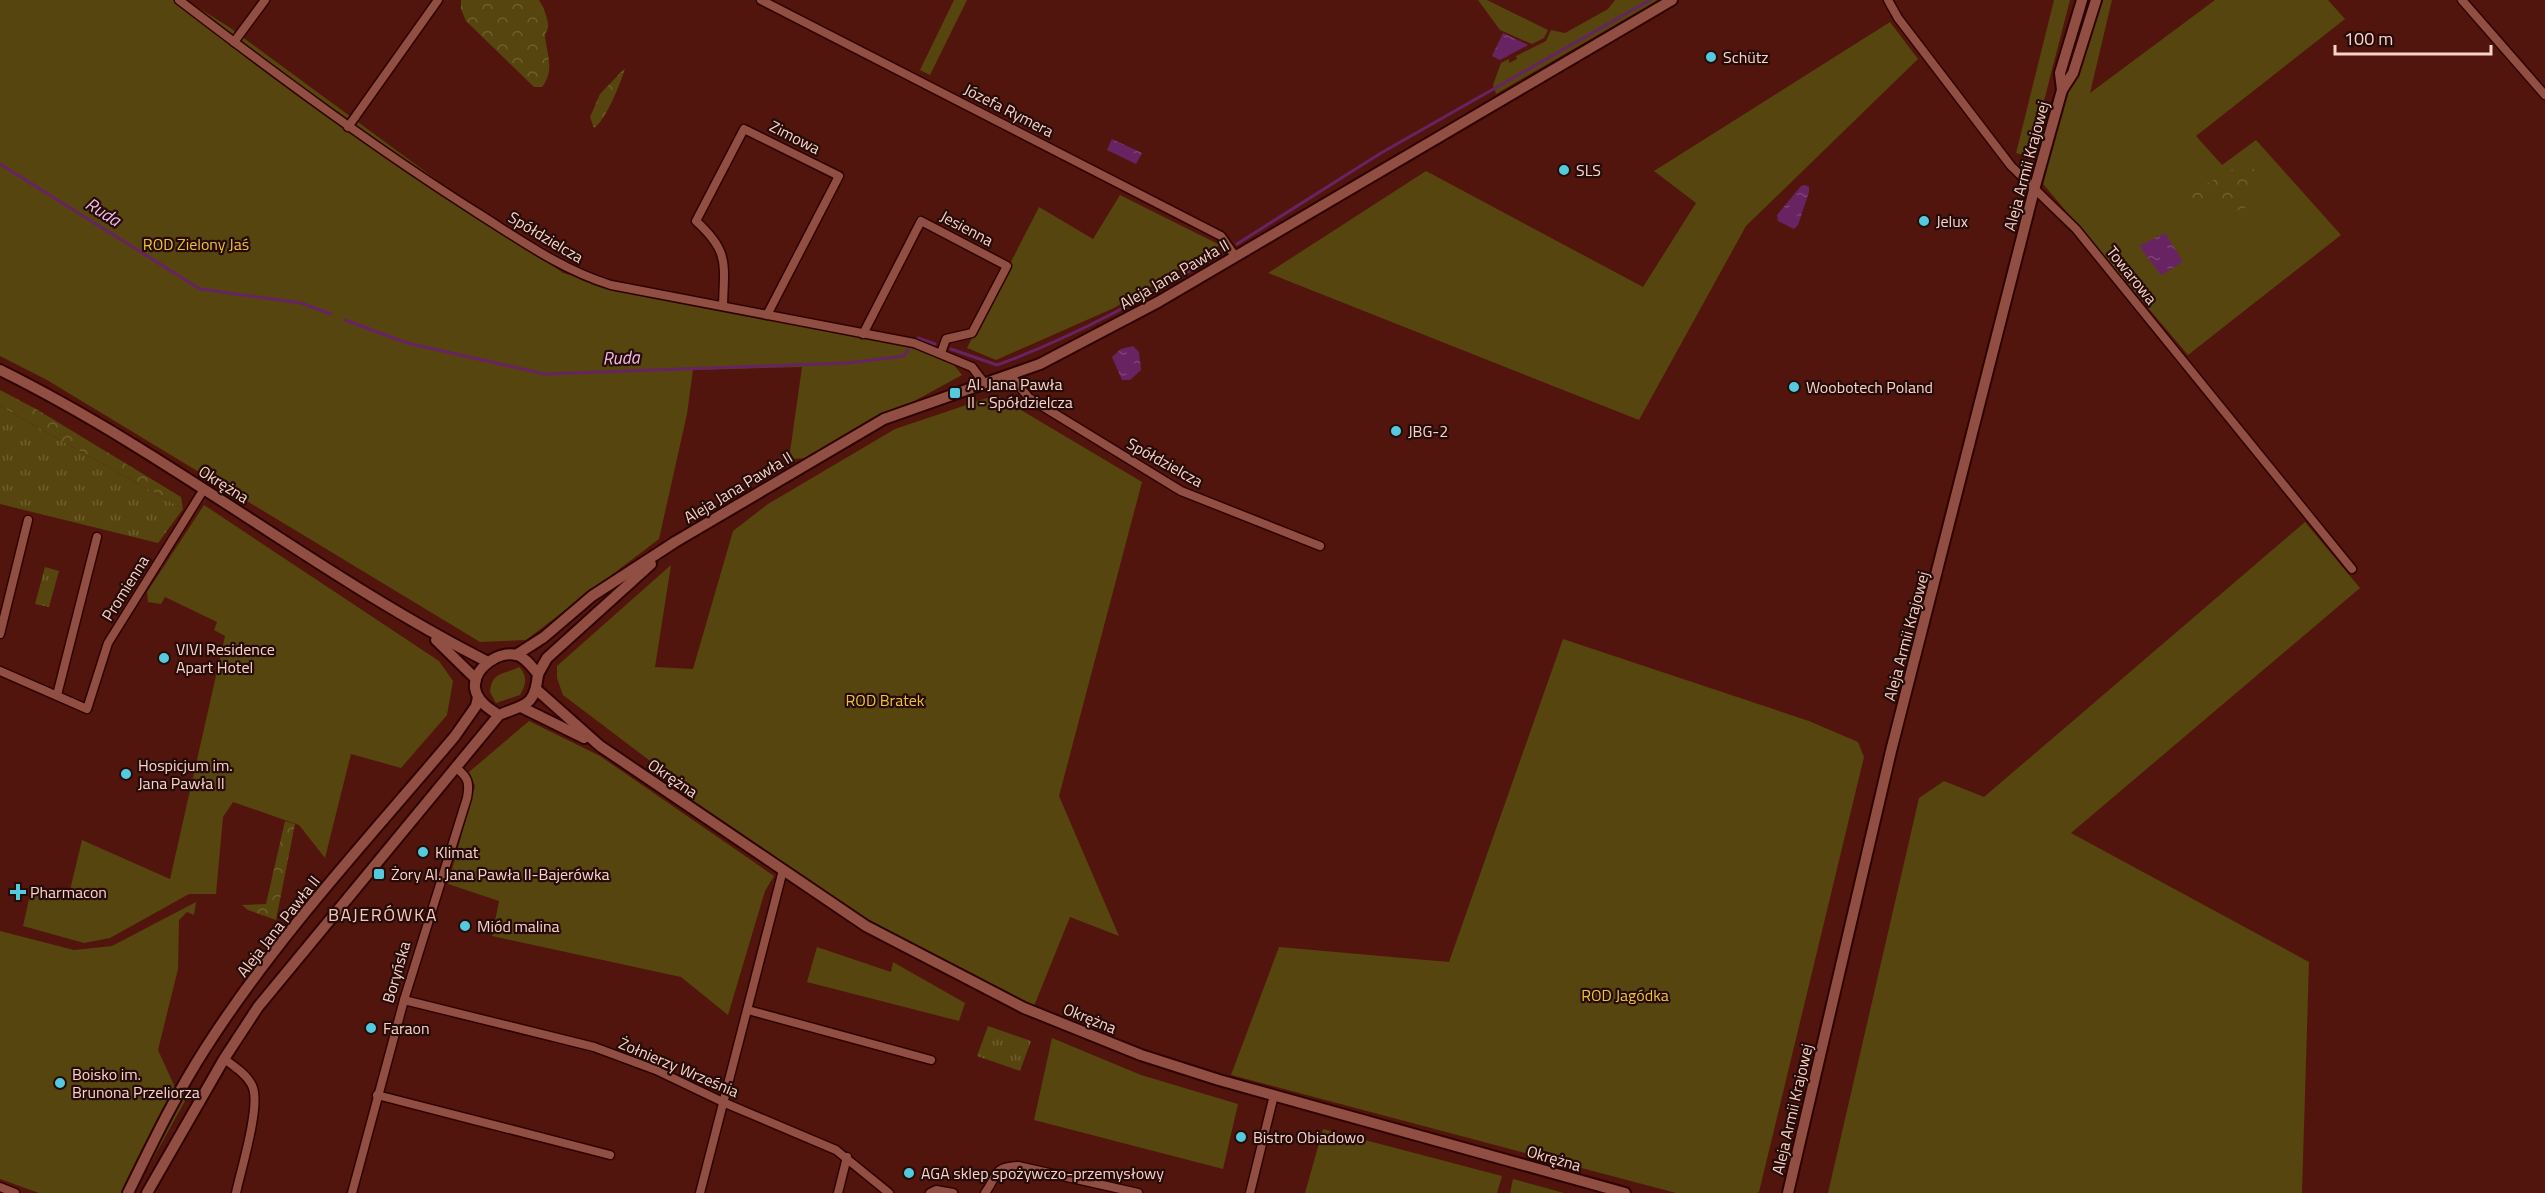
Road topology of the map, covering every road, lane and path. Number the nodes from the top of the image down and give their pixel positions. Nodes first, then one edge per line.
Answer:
1 (179, 0) edge
2 (265, 0) edge
3 (438, 0) edge
4 (761, 0) edge
5 (1672, 0) edge
6 (1888, 0) edge
7 (2082, 0) edge
8 (2096, 0) edge
9 (2462, 0) edge
10 (234, 42) junction
11 (2062, 90) junction
12 (2545, 95) edge
13 (348, 127) junction
14 (2034, 190) junction
15 (1235, 256) junction
16 (723, 306) junction
17 (767, 315) junction
18 (863, 334) junction
19 (941, 353) junction
20 (0, 370) edge
21 (1011, 376) junction
22 (985, 384) junction
23 (204, 489) junction
24 (28, 520) dead end
25 (97, 537) dead end
26 (675, 542) junction
27 (1320, 546) dead end
28 (2352, 569) dead end
29 (427, 631) junction
30 (0, 634) edge
31 (516, 655) junction
32 (488, 662) junction
33 (0, 671) edge
34 (538, 674) junction
35 (476, 679) junction
36 (537, 690) junction
37 (57, 694) junction
38 (478, 697) junction
39 (523, 708) junction
40 (499, 715) junction
41 (600, 746) junction
42 (454, 767) junction
43 (783, 870) junction
44 (404, 1000) junction
45 (748, 1010) junction
46 (224, 1059) junction
47 (931, 1060) dead end
48 (377, 1095) junction
49 (1274, 1095) junction
50 (725, 1103) junction
51 (610, 1155) dead end
52 (847, 1157) junction
53 (1794, 1169) junction
54 (0, 1187) edge
55 (15, 1193) edge
56 (128, 1193) edge
57 (147, 1193) edge
58 (236, 1193) edge
59 (352, 1193) edge
60 (700, 1193) edge
61 (838, 1193) edge
62 (889, 1193) edge
63 (930, 1193) edge
64 (953, 1193) edge
65 (985, 1193) edge
66 (1138, 1193) edge
67 (1250, 1193) edge
68 (1624, 1193) edge
69 (1783, 1193) edge
70 (1788, 1193) edge

1 - 10 street, Spółdzielcza
2 - 10 street
3 - 13 street
4 - 15 street, Józefa Rymera
5 - 15 street, Aleja Jana Pawła II
6 - 14 street, Towarowa
7 - 11 street, Aleja Armii Krajowej
8 - 11 street, Aleja Armii Krajowej
9 - 12 street
10 - 13 street, Spółdzielcza
11 - 14 street, Aleja Armii Krajowej
13 - 16 street, Spółdzielcza
14 - 28 street, Towarowa
14 - 53 street, Aleja Armii Krajowej
15 - 21 street, Aleja Jana Pawła II
16 - 17 street, Spółdzielcza
16 - 17 street, Zimowa
17 - 18 street, Spółdzielcza
18 - 19 street, Spółdzielcza
18 - 19 street, Jesienna
19 - 22 street, Spółdzielcza
20 - 23 street, Okrężna
21 - 22 street, Aleja Jana Pawła II
21 - 27 street, Spółdzielcza
22 - 26 street, Aleja Jana Pawła II
23 - 29 street, Okrężna
23 - 37 street, Promienna
24 - 30 street
25 - 37 street
26 - 31 street, Aleja Jana Pawła II
26 - 34 street, Aleja Jana Pawła II
29 - 32 street, Okrężna
29 - 35 street, Okrężna
31 - 32 street
31 - 34 street
32 - 35 street
33 - 37 street
34 - 36 street
35 - 38 street
36 - 39 street
36 - 41 street, Okrężna
38 - 40 street
38 - 56 street, Aleja Jana Pawła II
39 - 40 street
39 - 41 street, Okrężna
40 - 42 street
41 - 43 street, Okrężna
42 - 44 street, Boryńska
42 - 46 street
43 - 45 street
43 - 49 street, Okrężna
44 - 48 street, Boryńska
44 - 50 street, Żołnierzy Września
45 - 47 street
45 - 50 street
46 - 57 street
46 - 58 street
48 - 51 street
48 - 59 street, Boryńska
49 - 67 street
49 - 68 street, Okrężna
50 - 52 street, Żołnierzy Września
50 - 60 street
52 - 61 street
52 - 62 street, Żołnierzy Września
53 - 69 street
53 - 70 street, Aleja Armii Krajowej
54 - 55 street
63 - 64 street
65 - 66 street

